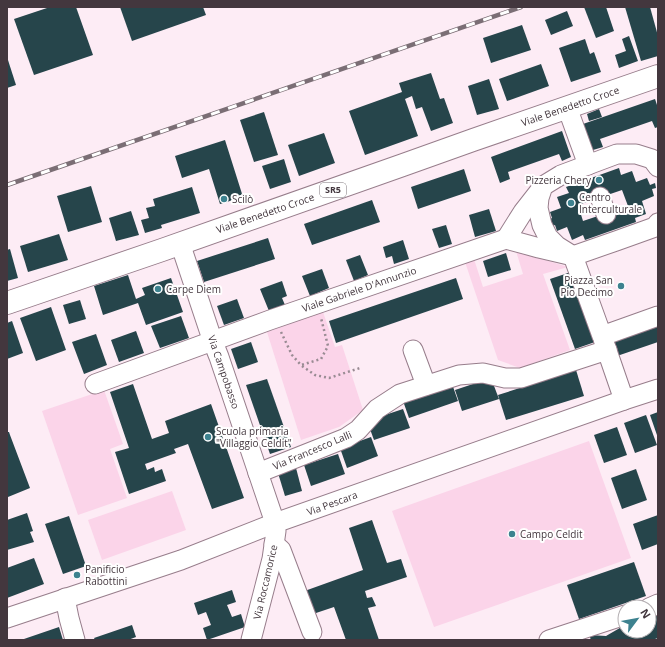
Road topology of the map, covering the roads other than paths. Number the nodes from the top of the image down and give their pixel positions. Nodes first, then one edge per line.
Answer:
1 (658, 76) edge
2 (567, 107) junction
3 (656, 162) edge
4 (588, 165) junction
5 (543, 186) junction
6 (657, 228) edge
7 (506, 238) junction
8 (180, 243) junction
9 (573, 256) junction
10 (7, 303) edge
11 (658, 316) edge
12 (213, 342) junction
13 (605, 343) junction
14 (413, 350) dead end
15 (95, 384) dead end
16 (426, 385) junction
17 (658, 389) edge
18 (624, 400) junction
19 (258, 473) junction
20 (275, 523) junction
21 (274, 544) junction
22 (65, 598) junction
23 (7, 618) edge
24 (617, 618) edge
25 (312, 632) dead end
26 (75, 640) edge
27 (251, 640) edge
28 (549, 640) edge

1 - 2 main road, Viale Benedetto Croce / SR5
2 - 4 street
2 - 8 main road, Viale Benedetto Croce / SR5
3 - 4 street
4 - 5 street
5 - 7 street
5 - 9 street
6 - 9 street
7 - 9 street
7 - 12 street, Viale Gabriele D'Annunzio
8 - 10 main road, Viale Benedetto Croce / SR5
8 - 12 street, Via Campobasso
9 - 13 street
11 - 13 street
12 - 15 street, Viale Gabriele D'Annunzio
12 - 19 street, Via Campobasso
13 - 16 street, Via Francesco Lalli
13 - 18 street
14 - 16 street
16 - 19 street, Via Francesco Lalli
17 - 18 street, Via Pescara
18 - 20 street, Via Pescara
19 - 20 street, Via Campobasso
20 - 21 street, Via Roccamorice
20 - 22 street, Via Pescara
21 - 25 street
21 - 27 street, Via Roccamorice
22 - 23 street, Via Pescara
22 - 26 street
24 - 28 street

